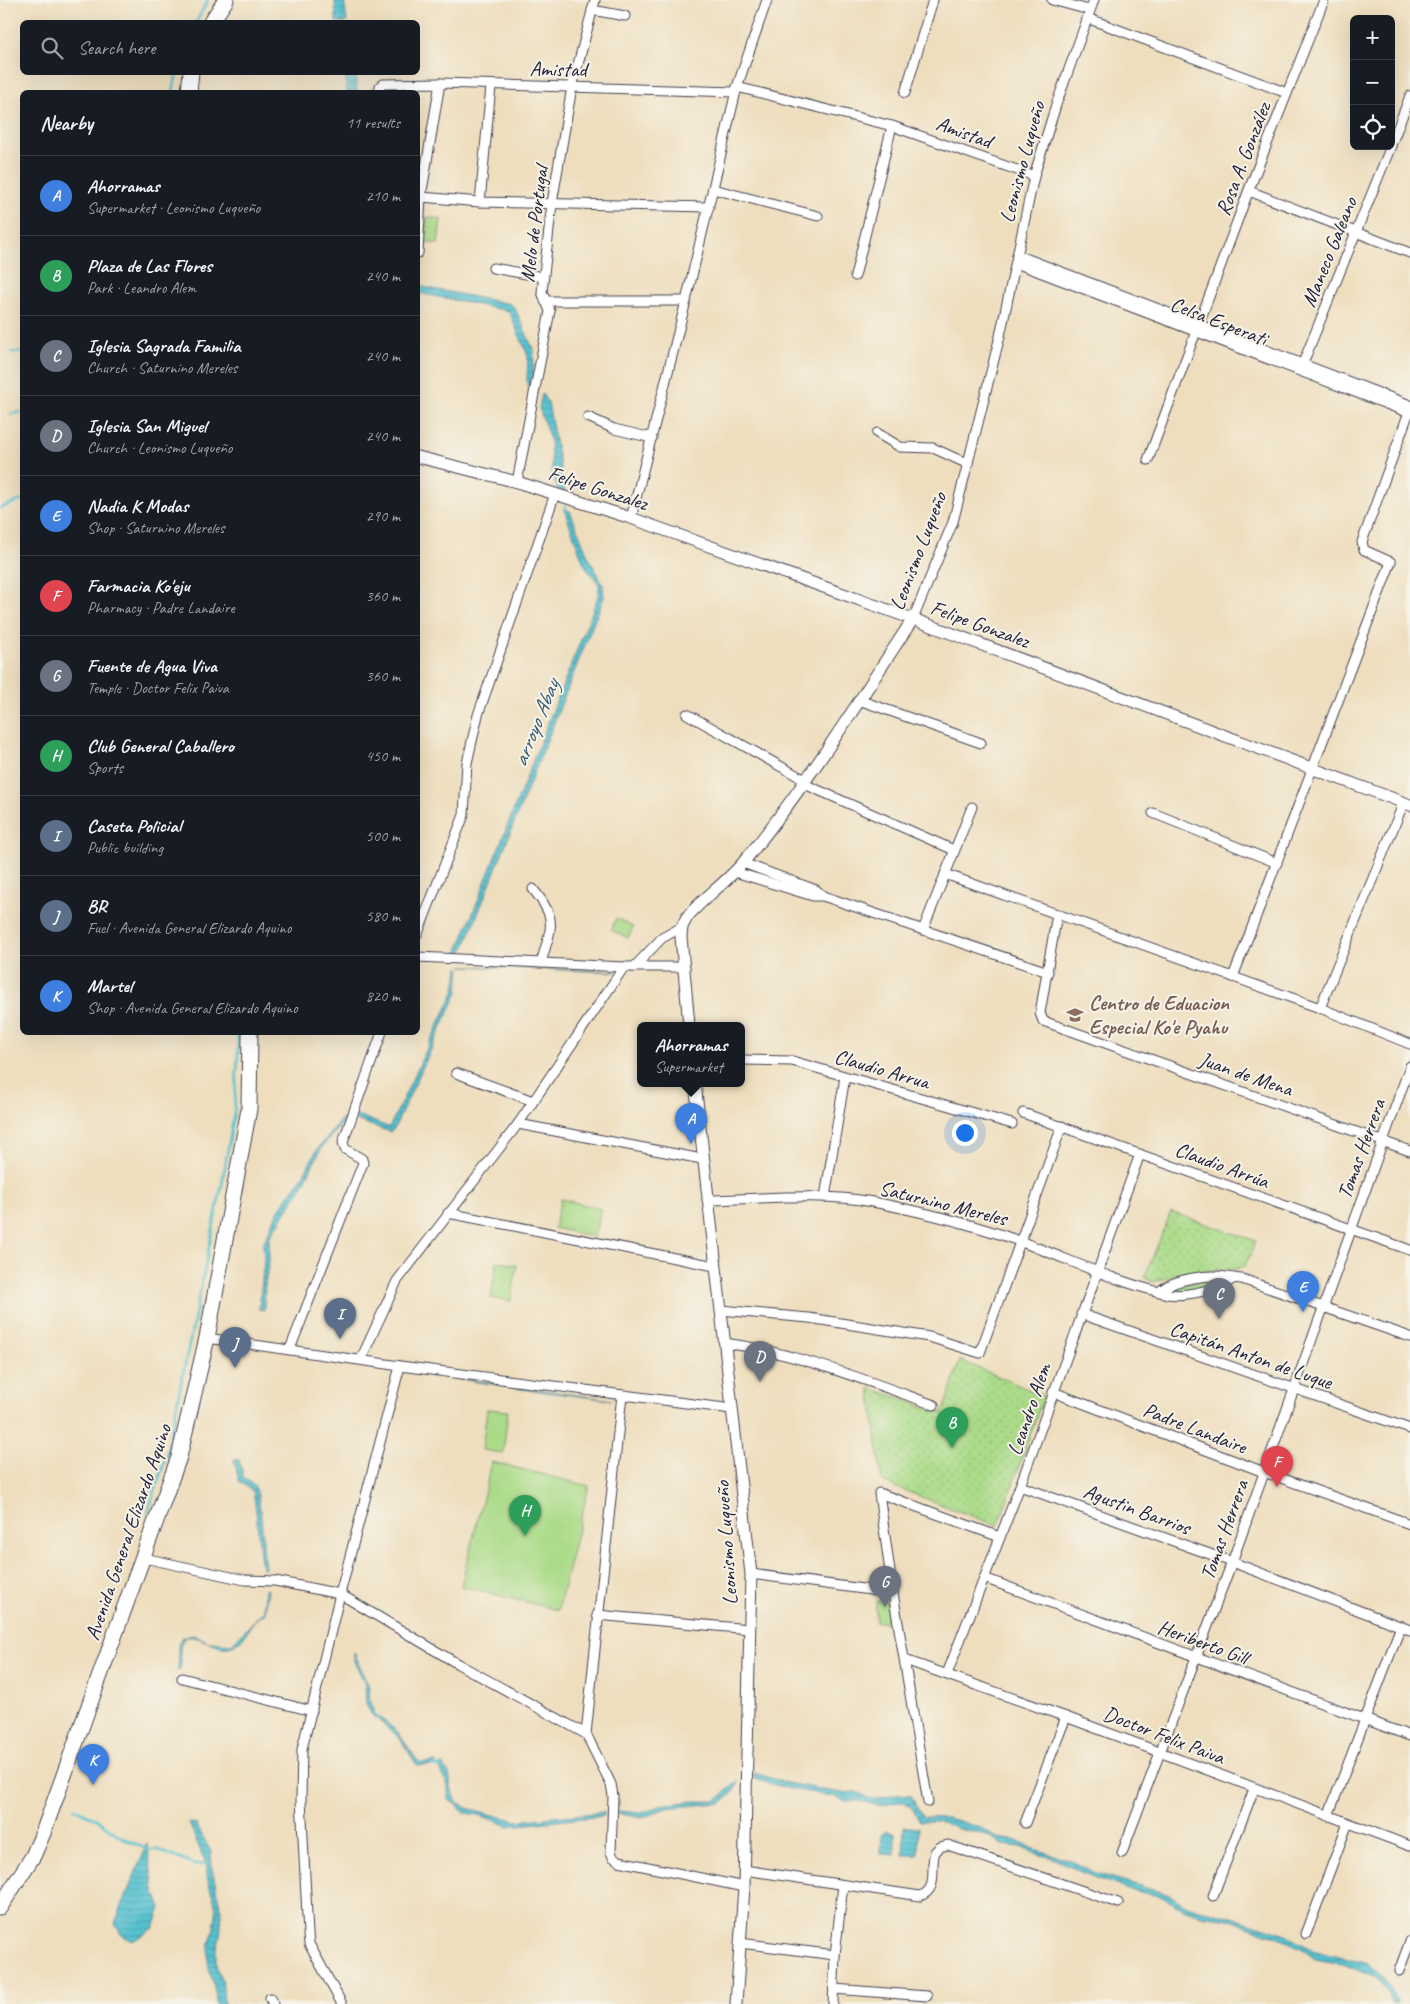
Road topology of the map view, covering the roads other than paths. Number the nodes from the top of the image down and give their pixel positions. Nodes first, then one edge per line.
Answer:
1 (226, 0) edge
2 (595, 0) edge
3 (766, 0) edge
4 (933, 0) edge
5 (1052, 0) edge
6 (1094, 0) edge
7 (1324, 0) edge
8 (592, 10) junction
9 (1088, 14) junction
10 (625, 16) dead end
11 (212, 20) edge
12 (192, 75) edge
13 (440, 83) junction
14 (491, 86) junction
15 (572, 87) junction
16 (380, 89) edge
17 (736, 89) junction
18 (189, 90) edge
19 (905, 93) dead end
20 (1287, 94) junction
21 (1410, 96) edge
22 (892, 126) junction
23 (1395, 135) edge
24 (1389, 150) edge
25 (1034, 176) junction
26 (713, 189) junction
27 (1249, 190) junction
28 (421, 197) junction
29 (480, 202) junction
30 (552, 203) junction
31 (708, 207) junction
32 (420, 216) edge
33 (818, 216) dead end
34 (1355, 232) junction
35 (1410, 254) edge
36 (1017, 259) junction
37 (493, 268) dead end
38 (855, 276) dead end
39 (543, 277) junction
40 (545, 301) junction
41 (686, 301) junction
42 (1199, 328) junction
43 (1301, 367) junction
44 (1410, 410) edge
45 (588, 417) dead end
46 (876, 433) dead end
47 (652, 438) junction
48 (420, 458) edge
49 (1148, 460) dead end
50 (968, 464) junction
51 (518, 482) junction
52 (555, 494) junction
53 (631, 518) junction
54 (913, 619) junction
55 (859, 700) junction
56 (686, 714) dead end
57 (981, 743) dead end
58 (1312, 768) junction
59 (804, 782) junction
60 (1407, 804) edge
61 (972, 807) dead end
62 (1153, 813) dead end
63 (954, 850) junction
64 (1277, 863) junction
65 (739, 867) junction
66 (945, 874) junction
67 (533, 889) dead end
68 (1058, 914) junction
69 (682, 927) junction
70 (420, 928) edge
71 (923, 930) junction
72 (420, 958) edge
73 (541, 964) junction
74 (624, 967) junction
75 (634, 967) junction
76 (684, 967) junction
77 (1048, 972) junction
78 (1233, 977) junction
79 (1320, 1008) junction
80 (689, 1022) edge
81 (250, 1035) edge
82 (381, 1035) edge
83 (1410, 1044) edge
84 (745, 1060) edge
85 (1410, 1066) edge
86 (456, 1073) dead end
87 (845, 1076) junction
88 (694, 1087) edge
89 (534, 1102) junction
90 (1023, 1113) dead end
91 (518, 1124) junction
92 (1012, 1124) dead end
93 (1062, 1126) junction
94 (1383, 1141) junction
95 (1410, 1151) edge
96 (1140, 1154) junction
97 (702, 1159) junction
98 (825, 1197) junction
99 (707, 1200) junction
100 (448, 1213) junction
101 (1350, 1230) junction
102 (1021, 1241) junction
103 (1410, 1250) edge
104 (715, 1266) junction
105 (1097, 1272) junction
106 (1234, 1279) junction
107 (1161, 1290) junction
108 (1322, 1307) junction
109 (721, 1310) junction
110 (1081, 1314) junction
111 (1410, 1337) edge
112 (207, 1338) junction
113 (725, 1343) junction
114 (290, 1349) junction
115 (361, 1359) junction
116 (400, 1366) junction
117 (1294, 1387) junction
118 (1053, 1392) junction
119 (622, 1395) junction
120 (934, 1405) dead end
121 (732, 1409) junction
122 (1410, 1429) edge
123 (1264, 1472) junction
124 (1020, 1486) junction
125 (1410, 1524) edge
126 (1000, 1537) junction
127 (144, 1558) junction
128 (1232, 1562) junction
129 (751, 1574) junction
130 (984, 1578) junction
131 (893, 1593) junction
132 (340, 1594) junction
133 (597, 1615) junction
134 (1406, 1628) edge
135 (749, 1629) junction
136 (1195, 1658) junction
137 (905, 1660) junction
138 (947, 1674) junction
139 (182, 1678) dead end
140 (312, 1711) junction
141 (1066, 1717) junction
142 (1366, 1719) junction
143 (586, 1734) junction
144 (1410, 1736) edge
145 (1160, 1752) junction
146 (1254, 1788) junction
147 (928, 1802) dead end
148 (1328, 1816) junction
149 (1348, 1823) junction
150 (1025, 1824) dead end
151 (1410, 1846) edge
152 (1122, 1852) dead end
153 (744, 1870) junction
154 (843, 1885) junction
155 (744, 1887) junction
156 (1213, 1896) dead end
157 (1118, 1903) dead end
158 (0, 1907) edge
159 (1306, 1934) dead end
160 (1410, 1941) edge
161 (740, 1943) junction
162 (835, 1955) junction
163 (1399, 1971) dead end
164 (834, 1989) junction
165 (927, 1996) dead end
166 (342, 2004) edge
167 (736, 2004) edge
168 (833, 2004) edge

1 - 11 main road
2 - 8 street, Melo de Portugal
3 - 17 street
4 - 19 street
5 - 9 street
6 - 9 street, Leonismo Luqueño
7 - 20 street, Rosa A. González
8 - 10 street
8 - 15 street, Melo de Portugal
9 - 20 street
9 - 25 street, Leonismo Luqueño
12 - 18 main road
13 - 14 street, Amistad
13 - 16 street, Amistad
13 - 28 street
14 - 15 street, Amistad
14 - 29 street
15 - 17 street, Amistad
15 - 30 street, Melo de Portugal
17 - 22 street, Amistad
17 - 26 street
20 - 27 street, Rosa A. González
21 - 23 street, Maneco Galeano
22 - 25 street, Amistad
22 - 38 street
24 - 34 street, Maneco Galeano
25 - 36 street, Leonismo Luqueño
26 - 31 street
26 - 33 street
27 - 34 street
27 - 42 street, Rosa A. González
28 - 29 street
28 - 32 street
29 - 30 street
30 - 31 street
30 - 39 street, Melo de Portugal
31 - 41 street
34 - 35 street
34 - 43 street, Maneco Galeano
36 - 42 street, Celsa Esperati
36 - 50 street, Leonismo Luqueño
37 - 39 street
39 - 40 street, Melo de Portugal
40 - 41 street
40 - 51 street, Melo de Portugal
41 - 47 street
42 - 43 street, Celsa Esperati
42 - 49 street, Rosa A. González
43 - 44 street, Celsa Esperati
44 - 58 street
45 - 47 street
46 - 50 street
47 - 53 street
48 - 51 street, Felipe Gonzalez
50 - 54 street, Leonismo Luqueño
51 - 52 street, Felipe Gonzalez
52 - 53 street, Felipe Gonzalez
52 - 70 street
53 - 54 street, Felipe Gonzalez
54 - 55 street, Leonismo Luqueño
54 - 58 street, Felipe Gonzalez
55 - 57 street
55 - 59 street, Leonismo Luqueño
56 - 59 street
58 - 60 street, Felipe Gonzalez
58 - 64 street
59 - 63 street
59 - 65 street, Leonismo Luqueño
60 - 79 street
61 - 63 street
62 - 64 street
63 - 66 street
64 - 78 street
65 - 69 street, Leonismo Luqueño
65 - 71 street
66 - 68 street
66 - 71 street
67 - 73 street
68 - 77 street
68 - 78 street
69 - 75 street
69 - 76 street
71 - 77 street
72 - 73 street
73 - 74 street
74 - 75 street
74 - 89 street
75 - 76 street
76 - 80 street
77 - 94 street, Juan de Mena
78 - 79 street
79 - 83 street
81 - 112 main road, Avenida General Elizardo Aquino
82 - 114 street
84 - 87 street, Claudio Arrua
85 - 94 street, Tomas Herrera
86 - 89 street
87 - 92 street, Claudio Arrua
87 - 98 street
88 - 97 street, Leonismo Luqueño
89 - 91 street
90 - 93 street, Claudio Arrúa
91 - 97 street
91 - 100 street
93 - 96 street, Claudio Arrúa
93 - 102 street
94 - 95 street, Juan de Mena
94 - 101 street, Tomas Herrera
96 - 101 street, Claudio Arrúa
96 - 105 street, Leandro Alem
97 - 99 street, Leonismo Luqueño
98 - 99 street, Saturnino Mereles
98 - 102 street, Saturnino Mereles
99 - 104 street, Leonismo Luqueño
100 - 104 street
100 - 115 street
101 - 103 street, Claudio Arrúa
101 - 108 street, Tomas Herrera
102 - 105 street, Saturnino Mereles
102 - 109 street
104 - 109 street, Leonismo Luqueño
105 - 107 street, Saturnino Mereles
105 - 110 street, Leandro Alem
106 - 107 street
106 - 107 street, Saturnino Mereles
106 - 108 street
108 - 111 street
108 - 117 street, Tomas Herrera
109 - 113 street, Leonismo Luqueño
110 - 117 street, Capitán Anton de Luque
110 - 118 street, Leandro Alem
112 - 114 street
112 - 127 main road, Avenida General Elizardo Aquino
113 - 120 street
113 - 121 street, Leonismo Luqueño
114 - 115 street
115 - 116 street
116 - 119 street
116 - 132 street
117 - 122 street, Capitán Anton de Luque
117 - 123 street, Tomas Herrera
118 - 123 street, Padre Landaire
118 - 124 street, Leandro Alem
119 - 121 street
119 - 133 street
121 - 129 street, Leonismo Luqueño
123 - 125 street, Padre Landaire
123 - 128 street, Tomas Herrera
124 - 126 street, Leandro Alem
124 - 128 street, Agustin Barrios
126 - 130 street, Leandro Alem
126 - 131 street
127 - 132 street
127 - 158 main road, Avenida General Elizardo Aquino
128 - 134 street, Agustin Barrios
128 - 136 street, Tomas Herrera
129 - 131 street
129 - 135 street, Leonismo Luqueño
130 - 136 street, Heriberto Gill
130 - 138 street, Leandro Alem
131 - 137 street
132 - 140 street
132 - 143 street
133 - 135 street
133 - 143 street
134 - 142 street
135 - 153 street, Leonismo Luqueño
136 - 142 street, Heriberto Gill
136 - 145 street, Tomas Herrera
137 - 138 street, Doctor Felix Paiva
137 - 147 street
138 - 141 street, Doctor Felix Paiva
139 - 140 street
140 - 166 street
141 - 145 street, Doctor Felix Paiva
141 - 150 street
142 - 144 street, Heriberto Gill
142 - 148 street
143 - 155 street
145 - 146 street, Doctor Felix Paiva
145 - 152 street, Tomas Herrera
146 - 148 street, Doctor Felix Paiva
146 - 156 street
148 - 149 street, Doctor Felix Paiva
149 - 151 street, Doctor Felix Paiva
149 - 159 street
153 - 154 street
153 - 155 street, Leonismo Luqueño
154 - 157 street
154 - 162 street
155 - 161 street, Leonismo Luqueño
160 - 163 street
161 - 162 street
161 - 167 street, Leonismo Luqueño
162 - 164 street
164 - 165 street
164 - 168 street

